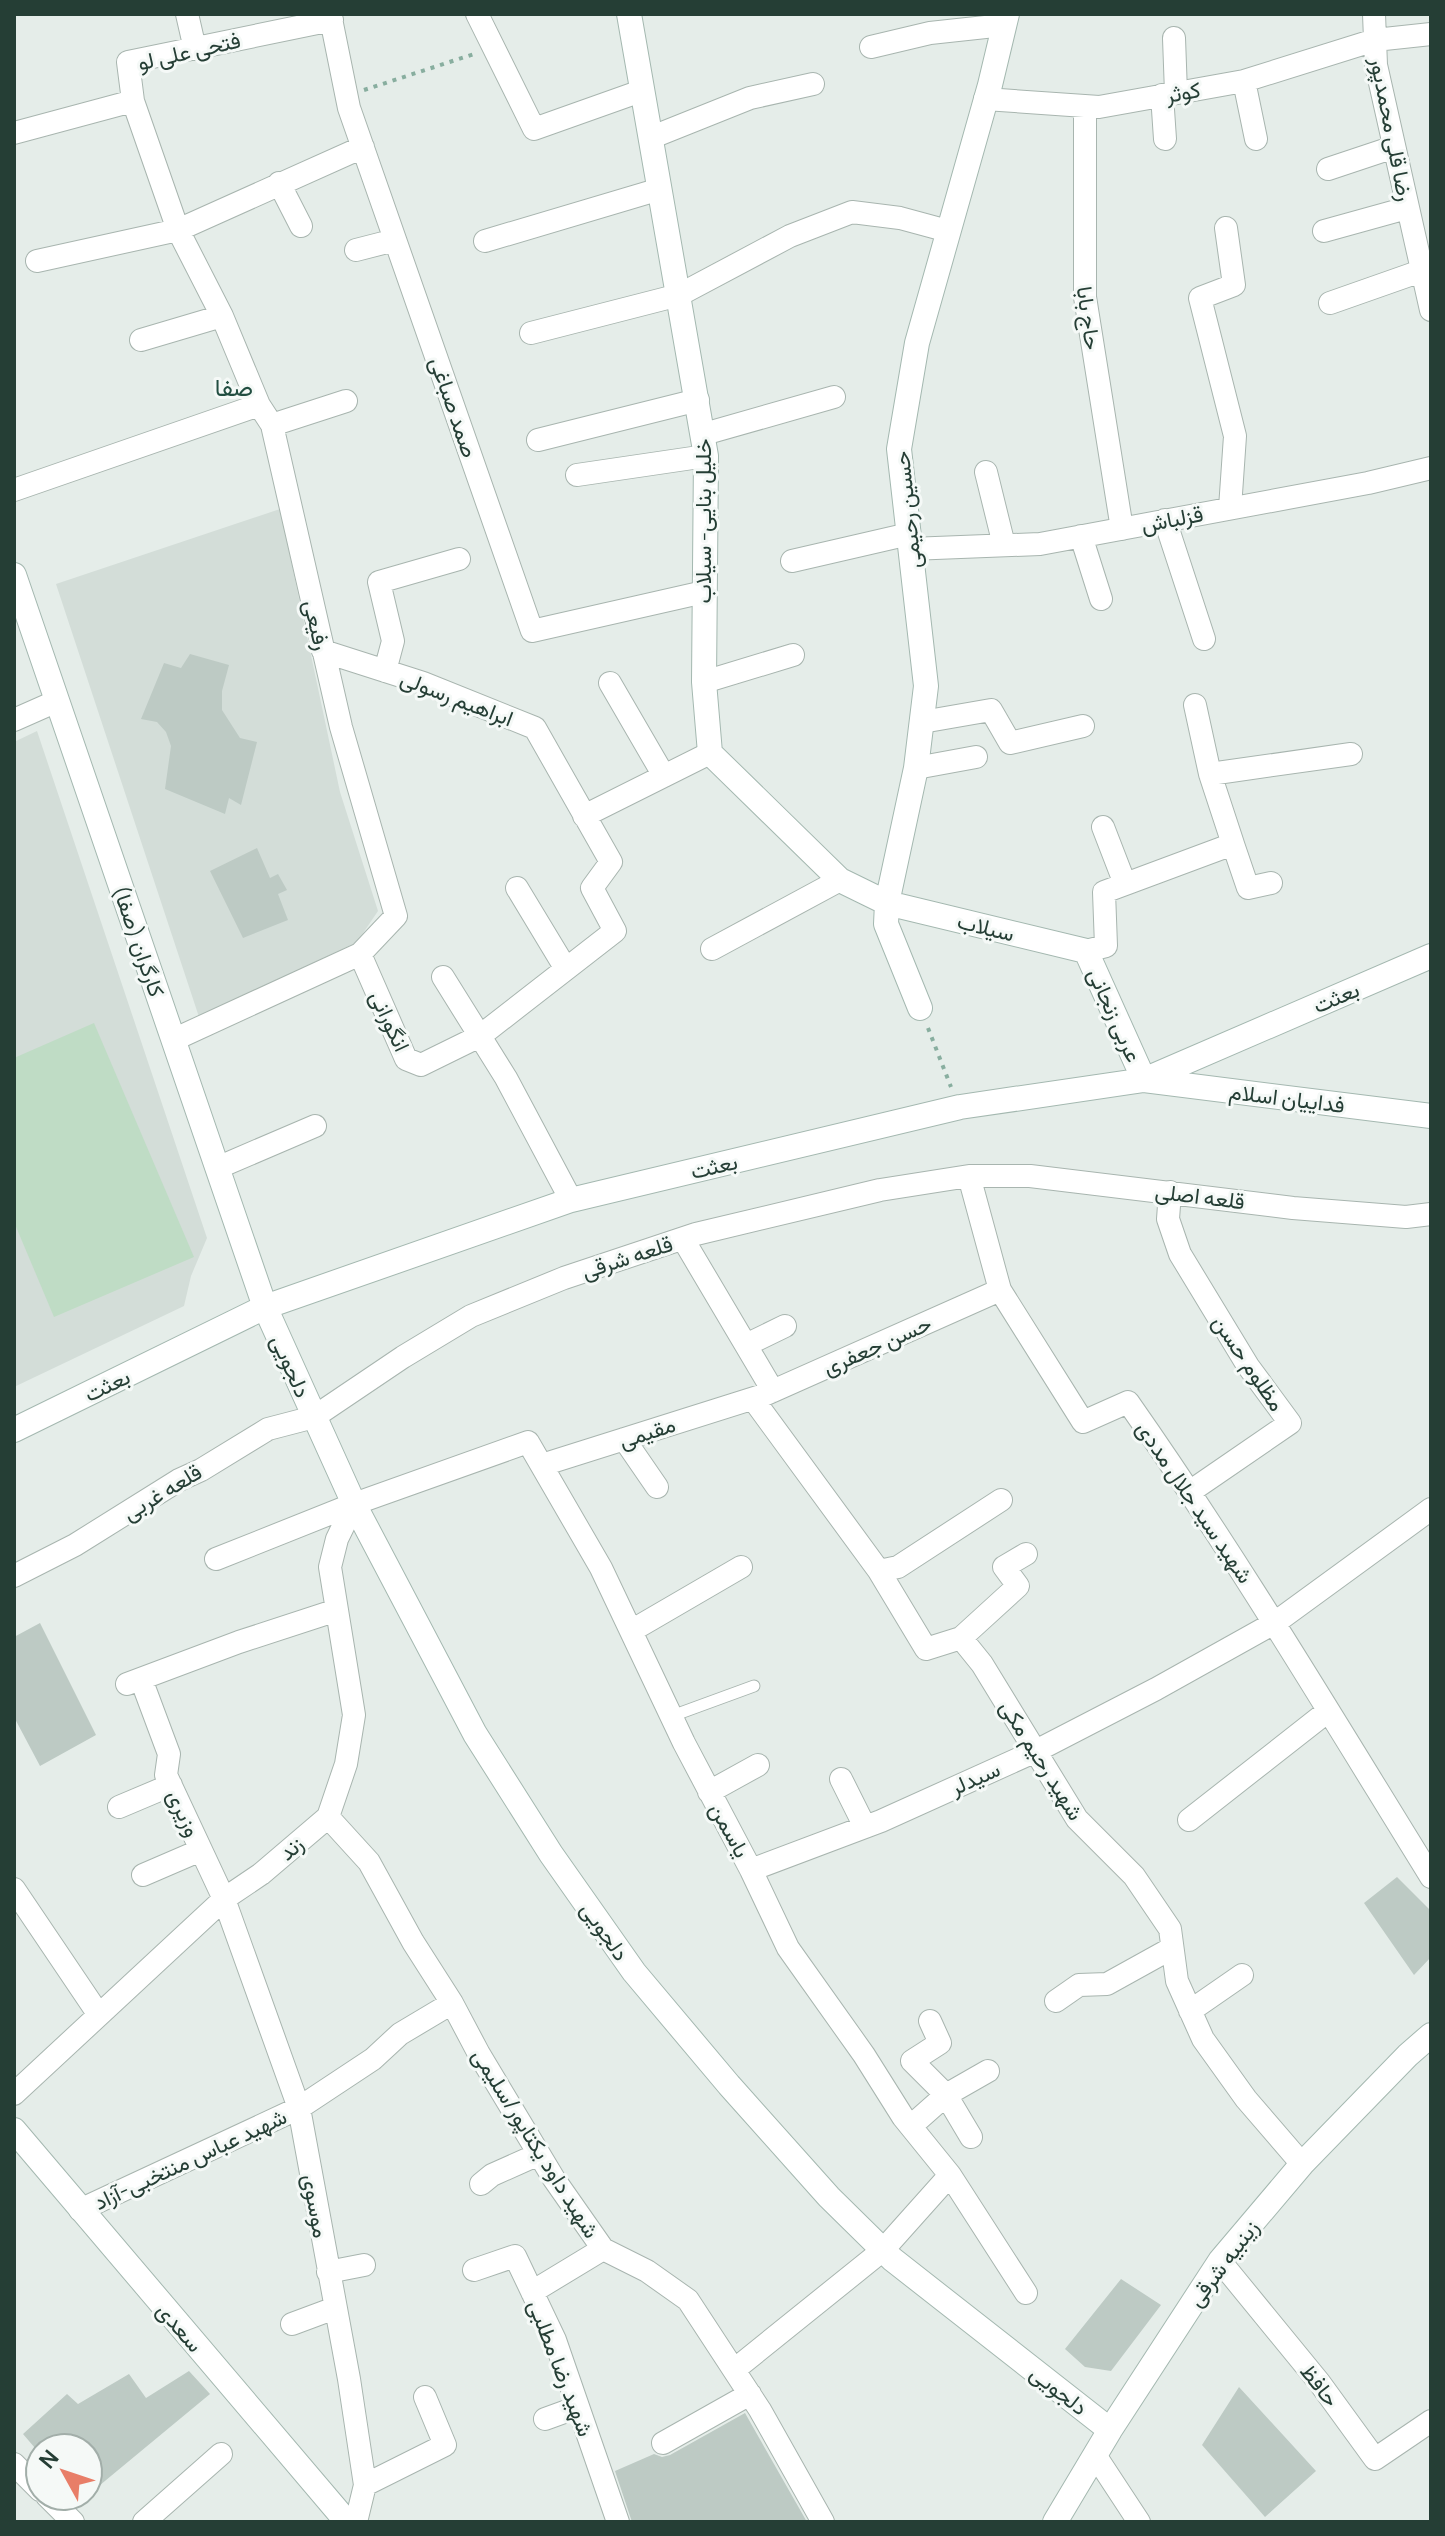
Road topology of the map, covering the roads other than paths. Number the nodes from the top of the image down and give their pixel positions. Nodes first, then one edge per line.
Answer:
1 (187, 14) edge
2 (477, 14) edge
3 (1374, 14) edge
4 (636, 16) edge
5 (331, 17) edge
6 (1005, 20) edge
7 (1431, 34) edge
8 (1174, 38) dead end
9 (1375, 40) junction
10 (871, 47) dead end
11 (195, 49) junction
12 (1244, 81) junction
13 (813, 84) dead end
14 (641, 91) junction
15 (1169, 94) junction
16 (985, 99) junction
17 (133, 101) junction
18 (1085, 106) junction
19 (14, 133) edge
20 (650, 138) junction
21 (1165, 139) dead end
22 (1256, 139) dead end
23 (363, 147) junction
24 (1394, 147) junction
25 (1328, 169) dead end
26 (279, 183) junction
27 (660, 189) junction
28 (1407, 208) junction
29 (301, 226) dead end
30 (1226, 228) dead end
31 (178, 230) junction
32 (948, 231) junction
33 (1324, 231) dead end
34 (395, 240) junction
35 (485, 241) dead end
36 (356, 250) dead end
37 (37, 261) dead end
38 (1421, 271) junction
39 (679, 295) junction
40 (1430, 300) edge
41 (1330, 303) dead end
42 (222, 316) junction
43 (531, 333) dead end
44 (141, 340) dead end
45 (834, 397) dead end
46 (698, 400) junction
47 (346, 401) dead end
48 (259, 405) junction
49 (272, 425) junction
50 (538, 440) dead end
51 (705, 445) junction
52 (1431, 468) edge
53 (986, 472) dead end
54 (577, 475) dead end
55 (14, 490) edge
56 (1230, 508) junction
57 (1165, 520) junction
58 (1122, 529) junction
59 (1081, 536) junction
60 (910, 541) junction
61 (1004, 545) junction
62 (459, 559) dead end
63 (792, 561) dead end
64 (14, 575) edge
65 (704, 592) junction
66 (1101, 599) dead end
67 (19, 609) edge
68 (1204, 639) dead end
69 (323, 651) junction
70 (793, 655) dead end
71 (385, 671) junction
72 (704, 682) junction
73 (610, 683) dead end
74 (57, 701) junction
75 (1195, 705) dead end
76 (14, 720) edge
77 (922, 722) junction
78 (1083, 726) dead end
79 (710, 753) junction
80 (1351, 754) dead end
81 (976, 757) dead end
82 (916, 768) junction
83 (1210, 774) junction
84 (664, 776) junction
85 (584, 816) junction
86 (1103, 827) dead end
87 (1233, 844) junction
88 (611, 862) joint
89 (840, 880) junction
90 (1271, 883) dead end
91 (1125, 884) junction
92 (517, 888) dead end
93 (887, 903) junction
94 (712, 949) dead end
95 (1086, 951) junction
96 (360, 954) junction
97 (1431, 956) edge
98 (566, 969) junction
99 (443, 977) dead end
100 (920, 1008) road end
101 (480, 1036) junction
102 (173, 1040) junction
103 (1144, 1080) junction
104 (1431, 1116) edge
105 (315, 1126) dead end
106 (217, 1168) junction
107 (969, 1176) junction
108 (1170, 1192) junction
109 (571, 1200) junction
110 (1431, 1214) edge
111 (683, 1239) junction
112 (1000, 1290) junction
113 (265, 1307) junction
114 (785, 1326) dead end
115 (746, 1345) junction
116 (763, 1395) junction
117 (314, 1417) junction
118 (14, 1430) edge
119 (624, 1439) junction
120 (542, 1465) junction
121 (657, 1487) dead end
122 (1191, 1491) junction
123 (1001, 1500) dead end
124 (354, 1504) junction
125 (1431, 1509) edge
126 (1026, 1554) dead end
127 (216, 1559) dead end
128 (741, 1567) dead end
129 (879, 1571) junction
130 (14, 1576) edge
131 (337, 1610) junction
132 (1276, 1622) junction
133 (631, 1631) junction
134 (961, 1638) junction
135 (754, 1686) dead end
136 (1328, 1711) junction
137 (672, 1716) junction
138 (1036, 1751) junction
139 (758, 1765) dead end
140 (841, 1779) dead end
141 (171, 1785) junction
142 (709, 1792) junction
143 (119, 1807) dead end
144 (328, 1817) junction
145 (1189, 1820) dead end
146 (865, 1827) junction
147 (201, 1850) junction
148 (751, 1870) junction
149 (143, 1875) dead end
150 (1431, 1877) edge
151 (14, 1889) edge
152 (224, 1899) junction
153 (1172, 1948) junction
154 (1242, 1975) dead end
155 (1056, 2001) dead end
156 (452, 2003) junction
157 (1190, 2011) junction
158 (99, 2015) junction
159 (930, 2021) dead end
160 (1431, 2035) edge
161 (988, 2071) dead end
162 (14, 2094) edge
163 (946, 2095) junction
164 (299, 2108) junction
165 (911, 2126) junction
166 (14, 2130) edge
167 (971, 2137) dead end
168 (539, 2154) junction
169 (1302, 2164) junction
170 (950, 2175) junction
171 (481, 2184) dead end
172 (80, 2210) junction
173 (603, 2249) junction
174 (883, 2250) junction
175 (1220, 2261) junction
176 (364, 2265) dead end
177 (474, 2270) dead end
178 (328, 2272) junction
179 (532, 2292) junction
180 (1026, 2293) dead end
181 (335, 2308) junction
182 (292, 2324) dead end
183 (734, 2370) junction
184 (750, 2394) junction
185 (425, 2397) dead end
186 (578, 2407) junction
187 (545, 2419) dead end
188 (1431, 2421) edge
189 (1110, 2430) junction
190 (663, 2443) dead end
191 (221, 2454) dead end
192 (1095, 2455) junction
193 (365, 2485) junction
194 (144, 2522) edge
195 (347, 2522) edge
196 (356, 2522) edge
197 (618, 2522) edge
198 (823, 2522) edge
199 (1055, 2522) edge
200 (1139, 2522) edge

1 - 11 street
2 - 14 street
3 - 9 street, رضا قلی محمدپور
4 - 14 main road, خلیل بنایی- سیلاب
5 - 11 street, فتحی علی لو
5 - 23 street, صمد صباغی
6 - 10 street
6 - 16 main road, حسین رحیمی
7 - 9 street, کوثر
8 - 15 street
9 - 12 street, کوثر
9 - 24 street, رضا قلی محمدپور
11 - 17 street, فتحی علی لو
12 - 15 street, کوثر
12 - 22 street
13 - 20 street
14 - 20 main road, خلیل بنایی- سیلاب
15 - 18 street, کوثر
15 - 21 street
16 - 18 street, کوثر
16 - 32 main road, حسین رحیمی
17 - 19 street
17 - 31 street, رفیعی
18 - 58 street, حاج بابا
20 - 27 main road, خلیل بنایی- سیلاب
23 - 26 street
23 - 34 street, صمد صباغی
24 - 25 street
24 - 28 street, رضا قلی محمدپور
26 - 29 street
26 - 31 street
27 - 35 street
27 - 39 main road, خلیل بنایی- سیلاب
28 - 33 street
28 - 38 street, رضا قلی محمدپور
30 - 56 street
31 - 37 street
31 - 42 street, رفیعی
32 - 39 street
32 - 60 main road, حسین رحیمی
34 - 36 street
34 - 65 street, صمد صباغی
38 - 40 street, رضا قلی محمدپور
38 - 41 street
39 - 43 street
39 - 46 main road, خلیل بنایی- سیلاب
42 - 44 street
42 - 48 street, رفیعی
45 - 51 street
46 - 50 street
46 - 51 main road, خلیل بنایی- سیلاب
47 - 49 street
48 - 49 street, رفیعی
48 - 55 street
49 - 69 street, رفیعی
51 - 54 street
51 - 65 main road, خلیل بنایی- سیلاب
52 - 56 street, قزلباش
53 - 61 street
56 - 57 street, قزلباش
57 - 58 street, قزلباش
57 - 68 street
58 - 59 street, قزلباش
59 - 61 street, قزلباش
59 - 66 street
60 - 61 street, قزلباش
60 - 63 street, قزلباش
60 - 77 main road, حسین رحیمی
62 - 71 street
64 - 67 main road, کارگران (صفا)
65 - 72 main road, خلیل بنایی- سیلاب
67 - 74 main road, کارگران (صفا)
69 - 71 street, ابراهیم رسولی
69 - 96 street, رفیعی
70 - 72 street
71 - 85 street, ابراهیم رسولی
72 - 79 main road, خلیل بنایی- سیلاب
73 - 84 street
74 - 76 street
74 - 102 main road, کارگران (صفا)
75 - 83 street
77 - 78 street
77 - 82 main road, حسین رحیمی
79 - 84 street
79 - 89 main road
80 - 83 street
81 - 82 street
82 - 93 main road, حسین رحیمی
83 - 87 street
84 - 85 street
85 - 88 street, ابراهیم رسولی
86 - 91 street
87 - 90 street
87 - 91 street
88 - 98 street, انگورانی
89 - 93 main road
89 - 94 street
91 - 95 street
92 - 98 street
93 - 95 main road, سیلاب
93 - 100 main road, حسین رحیمی
95 - 103 main road, عربی زنجانی
96 - 101 street, انگورانی
96 - 102 street, رفیعی
97 - 103 main road, بعثت
98 - 101 street, انگورانی
99 - 101 street
101 - 109 street
102 - 106 main road, کارگران (صفا)
103 - 104 main road, فداییان اسلام
103 - 109 main road, بعثت
105 - 106 street
106 - 113 main road, کارگران (صفا)
107 - 108 street, قلعه اصلی
107 - 111 street, قلعه شرقی
107 - 112 street, شهید سید جلال مددی
108 - 110 street, قلعه اصلی
108 - 122 street, مظلوم حسن
109 - 113 main road, بعثت
111 - 115 street
111 - 117 street, قلعه شرقی
112 - 116 street, حسن جعفری
112 - 122 street, شهید سید جلال مددی
113 - 117 main road, دلجویی
113 - 118 main road, بعثت
114 - 115 street
115 - 116 street
116 - 119 street, مقیمی
116 - 129 street
117 - 124 main road, دلجویی
117 - 130 street, قلعه غربی
119 - 120 street, مقیمی
119 - 121 street
120 - 124 street
120 - 133 street, یاسمن
122 - 132 street, شهید سید جلال مددی
123 - 129 street
124 - 127 street
124 - 131 street
124 - 174 main road, دلجویی
125 - 132 street, سیدلر
126 - 134 street
128 - 133 street
129 - 134 street
131 - 141 street, وزیری
131 - 144 street
132 - 136 street, شهید سید جلال مددی
132 - 138 street, سیدلر
133 - 137 street, یاسمن
134 - 138 street, شهید رحیم مکی
135 - 137 lane
136 - 145 street
136 - 150 street, شهید سید جلال مددی
137 - 142 street, یاسمن
138 - 146 street, سیدلر
138 - 153 street, شهید رحیم مکی
139 - 142 street
140 - 146 street
141 - 143 street
141 - 147 street, وزیری
142 - 148 street, یاسمن
144 - 152 street, زند
144 - 156 street, شهید داود یکتاپور/سلیمی
146 - 148 street, سیدلر
147 - 149 street
147 - 152 street, وزیری
148 - 165 street, یاسمن
151 - 158 street
152 - 158 street, زند
152 - 164 street, موسوی
153 - 155 street
153 - 157 street, شهید رحیم مکی
154 - 157 street
156 - 164 street, شهید عباس منتخبی-آزاد
156 - 168 street, شهید داود یکتاپور/سلیمی
157 - 169 street, شهید رحیم مکی
158 - 162 street, زند
159 - 163 street
160 - 169 main road, زینبیه شرقی
161 - 163 street
163 - 165 street
163 - 167 street
164 - 172 street, شهید عباس منتخبی-آزاد
164 - 178 street, موسوی
165 - 170 street, یاسمن
166 - 172 main road, سعدی
168 - 171 street
168 - 173 street, شهید داود یکتاپور/سلیمی
169 - 175 main road, زینبیه شرقی
170 - 174 street
170 - 180 street, یاسمن
172 - 195 main road, سعدی
173 - 179 street
173 - 183 street, شهید داود یکتاپور/سلیمی
174 - 183 street
174 - 189 main road, دلجویی
175 - 188 street, حافظ
175 - 189 main road, زینبیه شرقی
176 - 178 street
177 - 179 street, شهید رضا مطلبی
178 - 181 street, موسوی
179 - 186 street, شهید رضا مطلبی
181 - 182 street
181 - 193 street, موسوی
183 - 184 street, شهید داود یکتاپور/سلیمی
184 - 190 street
184 - 198 street, شهید داود یکتاپور/سلیمی
185 - 193 street
186 - 187 street
186 - 197 street, شهید رضا مطلبی
189 - 192 main road, زینبیه شرقی
191 - 194 street
192 - 199 main road, زینبیه شرقی
192 - 200 street
193 - 196 street, موسوی

